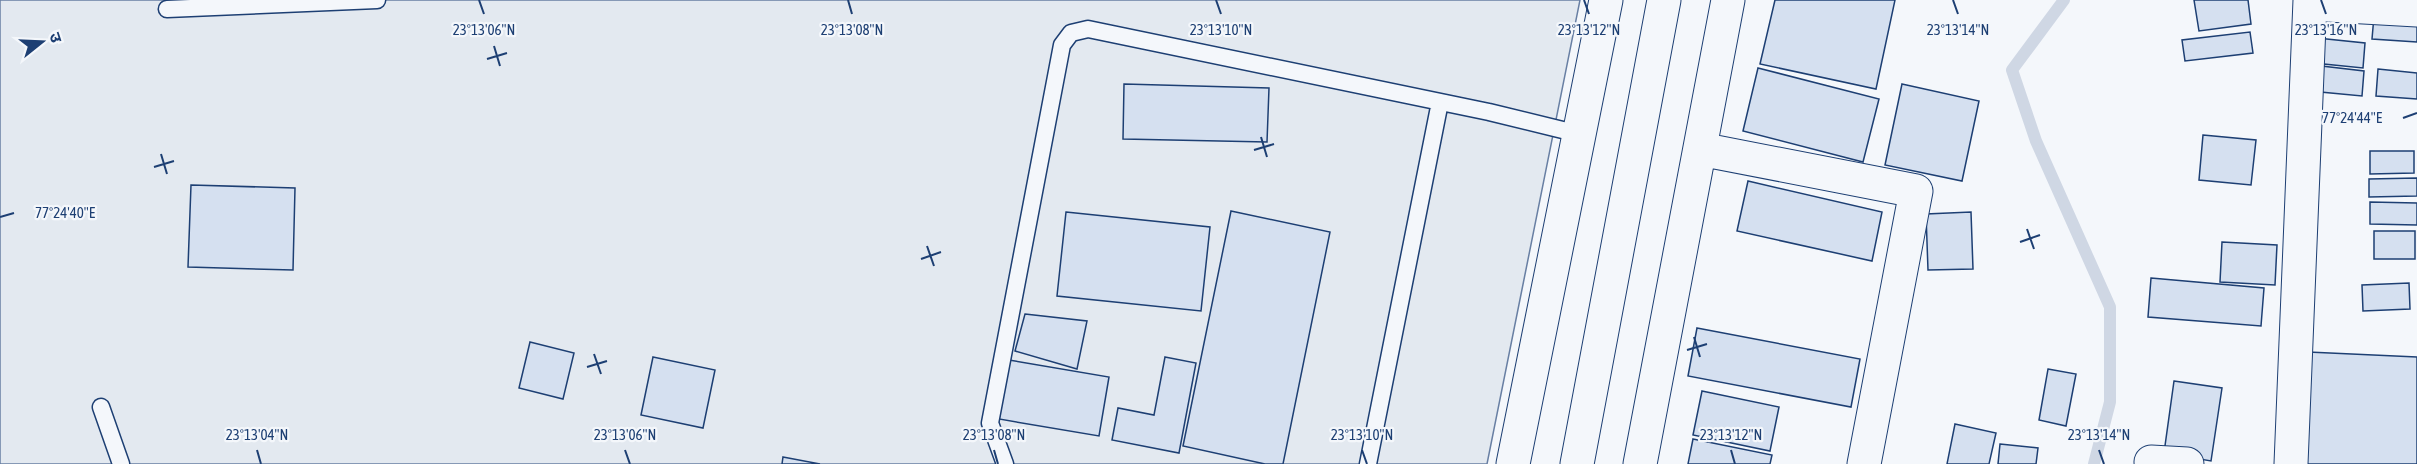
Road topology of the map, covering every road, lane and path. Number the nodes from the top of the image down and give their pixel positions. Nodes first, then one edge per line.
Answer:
1 (377, 0) edge
2 (1606, 0) edge
3 (1664, 0) edge
4 (1728, 0) edge
5 (263, 2) edge
6 (2310, 2) edge
7 (167, 9) dead end
8 (2417, 10) edge
9 (1440, 102) junction
10 (1579, 134) junction
11 (1700, 149) junction
12 (101, 407) dead end
13 (2151, 462) dead end
14 (121, 464) edge
15 (1005, 464) edge
16 (1368, 464) edge
17 (1513, 464) edge
18 (1577, 464) edge
19 (1640, 464) edge
20 (1864, 464) edge
21 (2187, 464) edge
22 (2291, 464) edge

1 - 5 lane
2 - 10 street
3 - 18 street
4 - 11 street
5 - 7 lane
6 - 8 street
6 - 22 street
9 - 10 lane
9 - 15 lane
9 - 16 lane
10 - 17 street
11 - 19 street
11 - 20 street
12 - 14 lane
13 - 21 street

